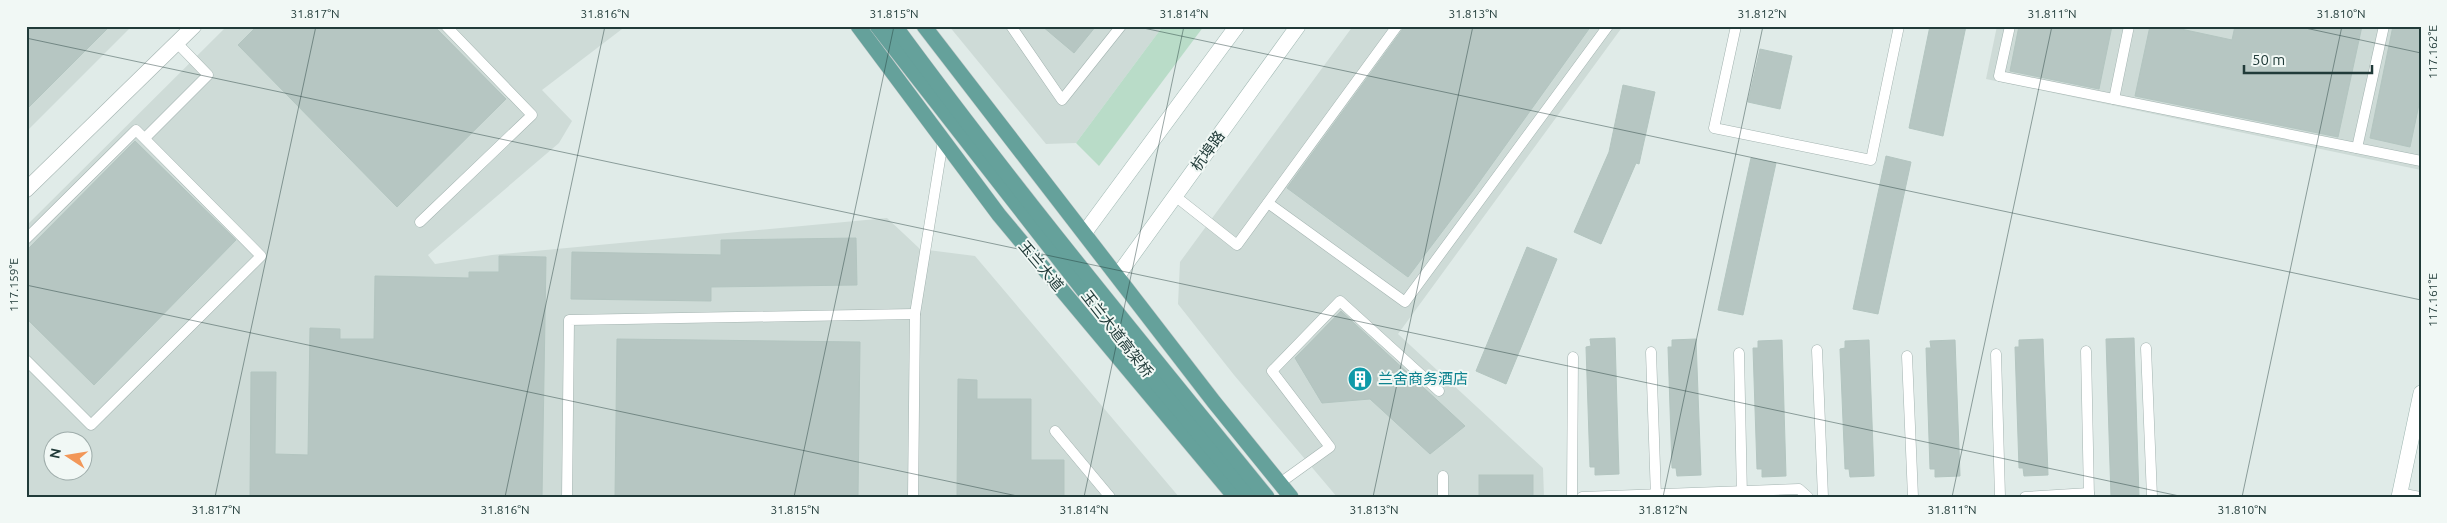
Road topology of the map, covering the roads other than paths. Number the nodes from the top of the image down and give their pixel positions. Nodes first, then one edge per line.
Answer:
1 (194, 26) edge
2 (446, 26) edge
3 (858, 26) edge
4 (877, 26) edge
5 (895, 26) edge
6 (924, 26) edge
7 (1011, 26) edge
8 (1121, 26) edge
9 (1236, 26) edge
10 (1298, 26) edge
11 (1397, 26) edge
12 (1608, 26) edge
13 (1736, 26) edge
14 (1899, 26) edge
15 (2010, 26) edge
16 (2129, 26) edge
17 (2384, 26) edge
18 (177, 43) junction
19 (2114, 99) junction
20 (145, 138) junction
21 (943, 141) junction
22 (2357, 148) junction
23 (2421, 161) edge
24 (26, 190) edge
25 (1175, 196) junction
26 (1268, 203) junction
27 (420, 222) dead end
28 (1085, 232) junction
29 (26, 239) edge
30 (1118, 275) junction
31 (915, 314) junction
32 (2146, 348) dead end
33 (1818, 350) dead end
34 (2086, 351) dead end
35 (1651, 352) dead end
36 (1739, 353) dead end
37 (1996, 354) dead end
38 (1907, 356) dead end
39 (1573, 357) dead end
40 (26, 360) edge
41 (1439, 391) dead end
42 (2421, 393) edge
43 (1055, 431) dead end
44 (1443, 476) dead end
45 (1280, 483) junction
46 (1742, 494) edge
47 (2089, 495) edge
48 (2399, 495) edge
49 (1656, 496) edge
50 (567, 497) edge
51 (913, 497) edge
52 (1110, 497) edge
53 (1235, 497) edge
54 (1252, 497) edge
55 (1268, 497) edge
56 (1291, 497) edge
57 (1443, 497) edge
58 (1572, 497) edge
59 (1582, 497) edge
60 (1808, 497) edge
61 (1823, 497) edge
62 (1914, 497) edge
63 (2000, 497) edge
64 (2025, 497) edge
65 (2152, 497) edge
66 (2420, 497) edge

1 - 18 main road
2 - 27 lane
3 - 21 main road, 玉兰大道
4 - 54 main road, 玉兰大道高架桥
5 - 55 main road, 玉兰大道高架桥
6 - 28 main road
7 - 8 lane
9 - 28 main road
10 - 25 main road, 杭埠路
11 - 26 lane
12 - 26 lane
13 - 14 lane
15 - 19 lane
16 - 19 lane
17 - 22 lane
18 - 20 lane
18 - 24 main road
19 - 22 lane
20 - 29 lane
20 - 40 lane
21 - 31 lane
21 - 53 main road, 玉兰大道
22 - 23 lane
25 - 26 lane
25 - 30 main road, 杭埠路
28 - 30 main road
30 - 45 main road
31 - 50 lane
31 - 51 lane
32 - 65 lane
33 - 61 lane
34 - 47 lane
35 - 49 lane
36 - 46 lane
37 - 63 lane
38 - 62 lane
39 - 58 lane
41 - 45 lane
42 - 48 main road
43 - 52 lane
44 - 57 lane
45 - 56 main road
46 - 49 lane
46 - 60 lane
47 - 64 lane
48 - 66 lane
49 - 59 lane

